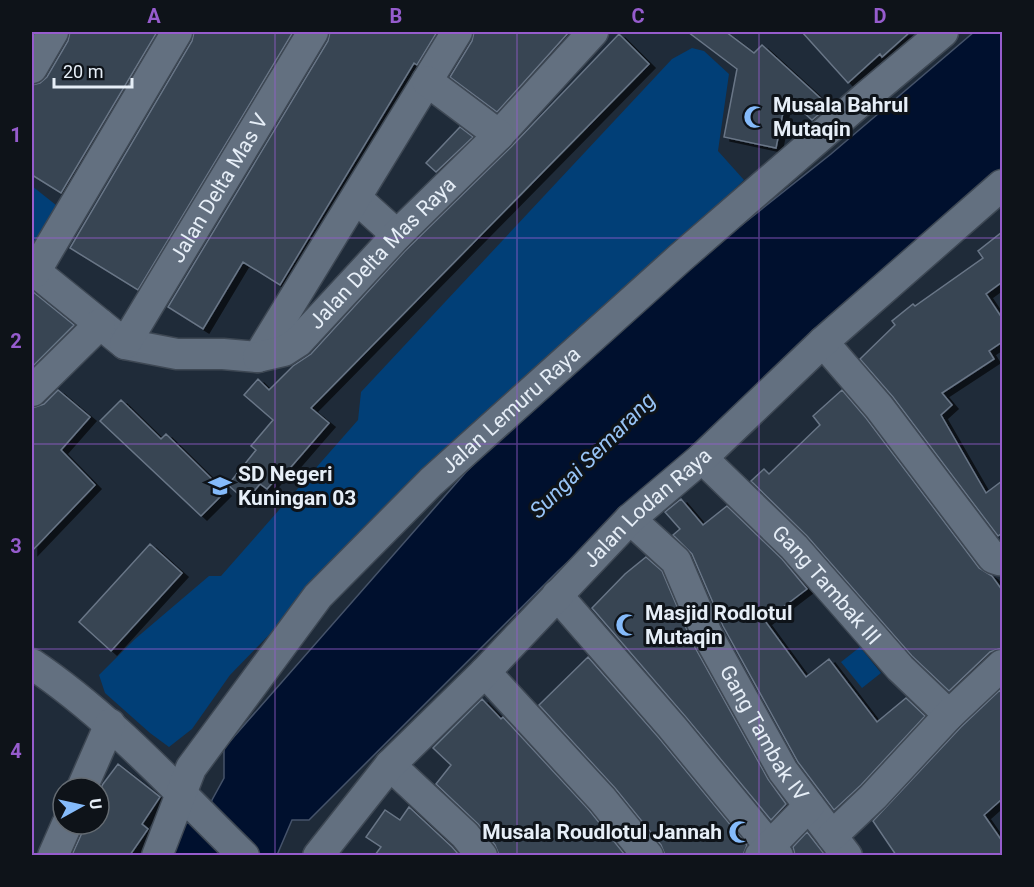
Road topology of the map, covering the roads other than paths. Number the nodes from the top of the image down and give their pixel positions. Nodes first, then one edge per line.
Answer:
1 (53, 32) edge
2 (177, 32) edge
3 (313, 32) edge
4 (457, 32) edge
5 (592, 32) edge
6 (944, 32) edge
7 (32, 68) edge
8 (427, 81) junction
9 (499, 135) junction
10 (1002, 185) edge
11 (356, 198) junction
12 (397, 235) junction
13 (33, 271) edge
14 (100, 324) junction
15 (823, 342) junction
16 (125, 344) junction
17 (258, 357) junction
18 (32, 391) edge
19 (702, 458) junction
20 (630, 519) junction
21 (1002, 557) edge
22 (557, 595) junction
23 (32, 664) edge
24 (1002, 665) edge
25 (485, 672) junction
26 (949, 715) junction
27 (110, 724) junction
28 (390, 765) junction
29 (87, 776) edge
30 (183, 797) junction
31 (809, 806) junction
32 (62, 836) edge
33 (840, 846) edge
34 (769, 853) edge
35 (53, 855) edge
36 (157, 855) edge
37 (244, 855) edge
38 (319, 855) edge
39 (482, 855) edge
40 (648, 855) edge

1 - 7 street
2 - 13 street
3 - 16 street, Jalan Delta Mas V
4 - 8 street, Jalan Delta Mas Raya
5 - 9 street, Jalan Delta Mas Raya
6 - 30 street, Jalan Lemuru Raya
8 - 9 street
8 - 11 street, Jalan Delta Mas Raya
9 - 12 street, Jalan Delta Mas Raya
10 - 15 street, Jalan Lodan Raya
11 - 12 street
11 - 17 street, Jalan Delta Mas Raya
12 - 17 street, Jalan Delta Mas Raya
13 - 14 street
14 - 16 street
14 - 18 street
15 - 19 street, Jalan Lodan Raya
15 - 21 street
16 - 17 street, Jalan Delta Mas Raya
19 - 20 street, Jalan Lodan Raya
19 - 26 street, Gang Tambak III
20 - 22 street, Jalan Lodan Raya
20 - 31 street, Gang Tambak IV
22 - 25 street, Jalan Lodan Raya
22 - 34 street
23 - 27 street
24 - 26 street
25 - 28 street, Jalan Lodan Raya
25 - 40 street
26 - 33 street
27 - 29 street
27 - 30 street
28 - 38 street, Jalan Lodan Raya
28 - 39 street
30 - 36 street, Jalan Lemuru Raya
30 - 37 street
31 - 33 street, Gang Tambak IV
31 - 34 street
32 - 35 street

